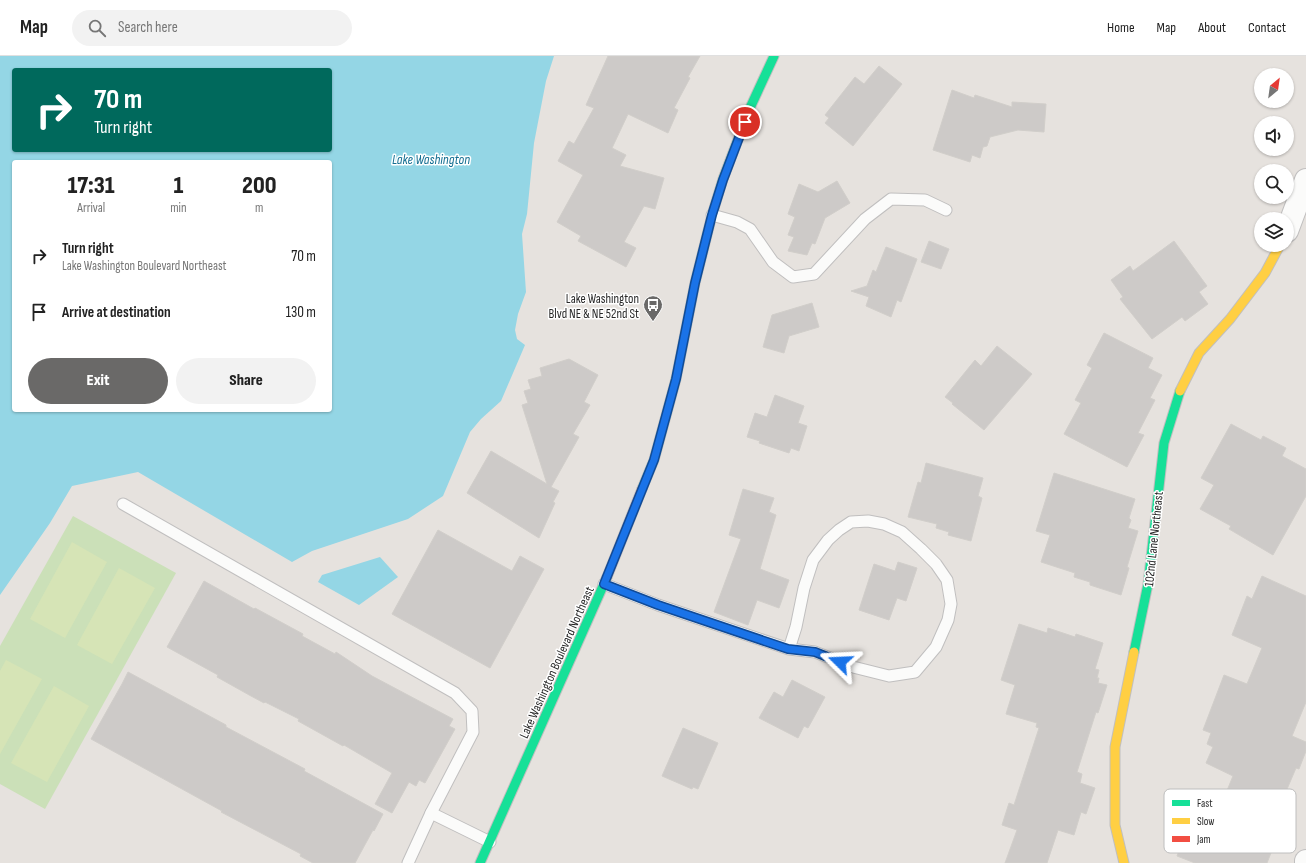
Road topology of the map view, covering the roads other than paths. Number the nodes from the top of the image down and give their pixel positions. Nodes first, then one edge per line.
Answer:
1 (774, 56) edge
2 (1306, 180) edge
3 (946, 210) dead end
4 (1294, 212) edge
5 (712, 215) junction
6 (1276, 252) edge
7 (123, 504) dead end
8 (604, 584) junction
9 (788, 649) junction
10 (431, 813) junction
11 (490, 842) junction
12 (408, 863) edge
13 (480, 863) edge
14 (1124, 863) edge

1 - 5 main road, Lake Washington Boulevard Northeast
2 - 4 street
3 - 5 lane
5 - 8 main road, Lake Washington Boulevard Northeast
6 - 14 main road, 102nd Lane Northeast
7 - 10 lane
8 - 9 lane
8 - 11 main road, Lake Washington Boulevard Northeast
9 - 9 lane
10 - 11 lane
10 - 12 lane
11 - 13 main road, Lake Washington Boulevard Northeast

